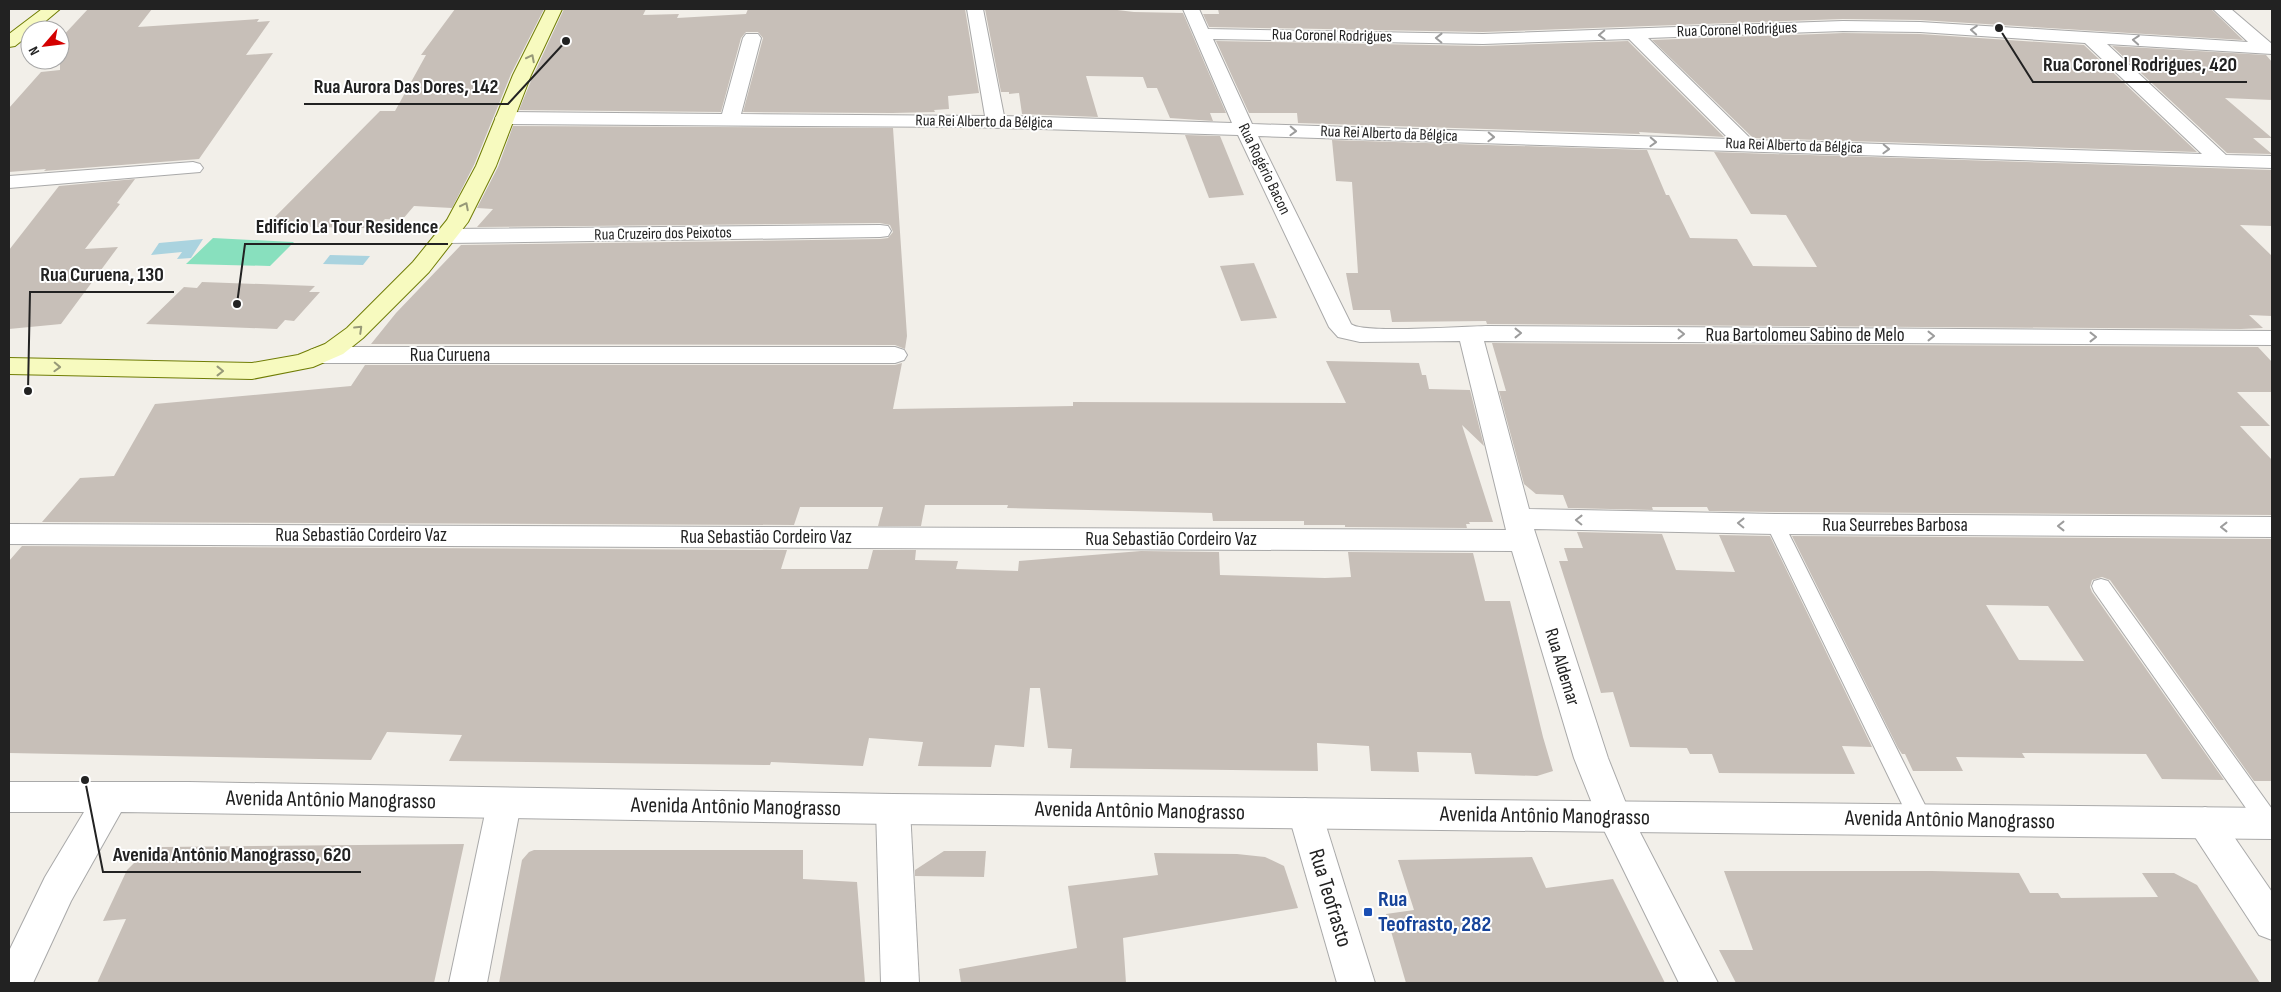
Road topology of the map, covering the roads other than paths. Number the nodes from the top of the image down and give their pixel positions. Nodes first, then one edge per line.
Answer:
1 (52, 9) edge
2 (554, 9) edge
3 (975, 9) edge
4 (1191, 9) edge
5 (1908, 9) edge
6 (2221, 9) edge
7 (1920, 27) junction
8 (1202, 34) junction
9 (1634, 34) junction
10 (2089, 37) junction
11 (752, 38) dead end
12 (9, 42) edge
13 (2269, 49) edge
14 (505, 118) junction
15 (730, 119) junction
16 (996, 122) junction
17 (1245, 130) junction
18 (1746, 145) junction
19 (2220, 160) junction
20 (2272, 162) edge
21 (193, 168) dead end
22 (9, 182) edge
23 (880, 231) dead end
24 (447, 236) junction
25 (1341, 327) joint
26 (1470, 334) junction
27 (2272, 338) edge
28 (319, 355) junction
29 (894, 355) dead end
30 (9, 366) edge
31 (1775, 524) junction
32 (2272, 527) edge
33 (1521, 530) junction
34 (9, 534) edge
35 (2101, 586) dead end
36 (9, 797) edge
37 (111, 798) junction
38 (504, 804) junction
39 (893, 809) junction
40 (1305, 813) junction
41 (1614, 816) junction
42 (1921, 820) junction
43 (2206, 823) junction
44 (2271, 824) edge
45 (2272, 923) edge
46 (20, 945) edge
47 (12, 983) edge
48 (468, 983) edge
49 (900, 983) edge
50 (1356, 983) edge
51 (1699, 983) edge

1 - 12 main road
14 -> 2 main road
3 - 16 street
4 - 8 street, Rua Rogério Bacon
5 - 7 street
6 - 13 street
7 - 9 street, Rua Coronel Rodrigues
10 -> 7 street, Rua Coronel Rodrigues
9 -> 8 street, Rua Coronel Rodrigues
8 - 17 street, Rua Rogério Bacon
9 - 18 street
13 -> 10 street, Rua Coronel Rodrigues
10 - 19 street
11 - 15 street
14 - 15 street, Rua Rei Alberto da Bélgica
24 -> 14 main road
15 - 16 street, Rua Rei Alberto da Bélgica
16 - 17 street, Rua Rei Alberto da Bélgica
17 -> 18 street, Rua Rei Alberto da Bélgica
17 - 25 street, Rua Rogério Bacon
18 -> 19 street, Rua Rei Alberto da Bélgica
19 - 20 street, Rua Rei Alberto da Bélgica
21 - 22 street
23 - 24 street, Rua Cruzeiro dos Peixotos
28 -> 24 main road
25 - 26 street, Rua Bartolomeu Sabino de Melo
26 -> 27 street, Rua Bartolomeu Sabino de Melo
26 - 33 street, Rua Aldemar
28 - 29 street, Rua Curuena
30 -> 28 main road, Rua Curuena
32 -> 31 street, Rua Seurrebes Barbosa
31 -> 33 street, Rua Seurrebes Barbosa
31 - 42 lane
33 - 34 street, Rua Sebastião Cordeiro Vaz
33 - 41 street, Rua Aldemar
35 - 44 lane
36 - 37 street, Avenida Antônio Manograsso
37 - 38 street, Avenida Antônio Manograsso
37 - 46 street
38 - 39 street, Avenida Antônio Manograsso
38 - 48 street
39 - 40 street, Avenida Antônio Manograsso
39 - 49 street
40 - 41 street, Avenida Antônio Manograsso
40 - 50 street, Rua Teofrasto
41 - 42 street, Avenida Antônio Manograsso
41 - 51 street, Rua Aldemar
42 - 43 street, Avenida Antônio Manograsso
43 - 44 street, Avenida Antônio Manograsso
43 - 45 street
46 - 47 street

